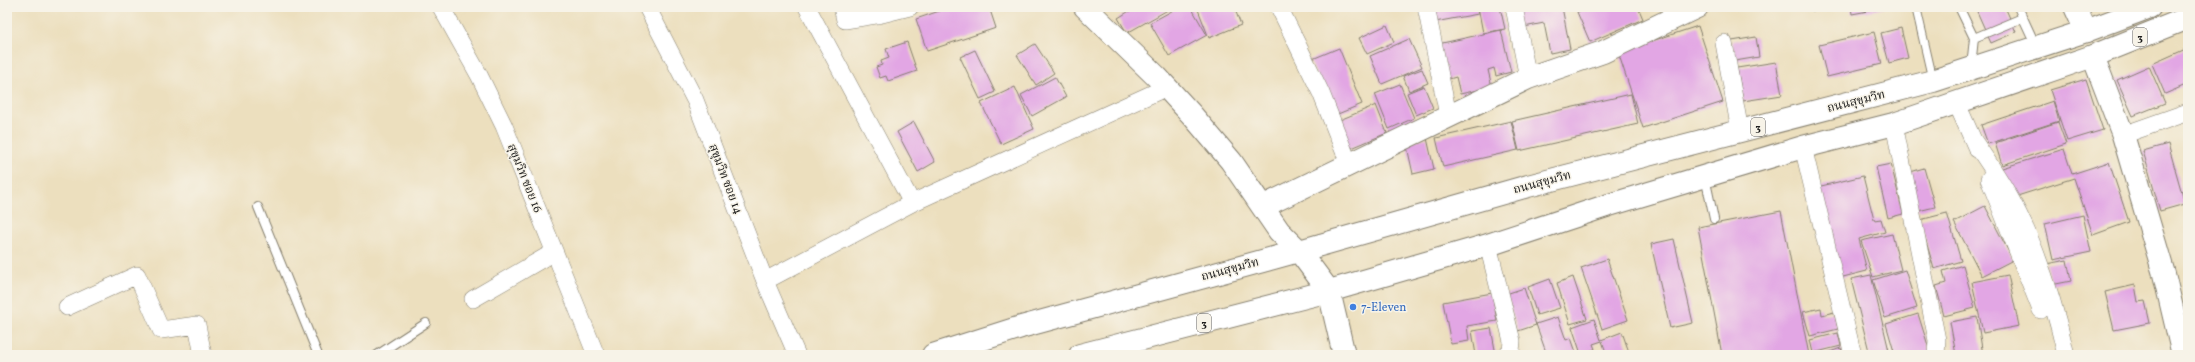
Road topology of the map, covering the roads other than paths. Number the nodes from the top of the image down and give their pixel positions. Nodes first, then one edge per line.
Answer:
1 (441, 7) edge
2 (647, 7) edge
3 (807, 7) edge
4 (842, 7) edge
5 (910, 7) edge
6 (1085, 7) edge
7 (1279, 7) edge
8 (1426, 7) edge
9 (1514, 7) edge
10 (1697, 7) edge
11 (1916, 7) edge
12 (1959, 7) edge
13 (2018, 7) edge
14 (2075, 7) edge
15 (2150, 7) edge
16 (881, 10) edge
17 (2022, 18) junction
18 (2188, 18) edge
19 (2086, 31) junction
20 (1974, 38) junction
21 (1724, 43) dead end
22 (2037, 47) junction
23 (2093, 56) junction
24 (1970, 69) junction
25 (1528, 78) junction
26 (1933, 81) junction
27 (1166, 87) junction
28 (1861, 100) junction
29 (1956, 104) junction
30 (2188, 112) edge
31 (1448, 115) junction
32 (1894, 124) junction
33 (1867, 130) junction
34 (1740, 131) junction
35 (2123, 135) junction
36 (1973, 140) junction
37 (1803, 147) junction
38 (1349, 164) junction
39 (1705, 176) junction
40 (912, 203) junction
41 (1264, 206) junction
42 (258, 207) dead end
43 (1714, 218) dead end
44 (1488, 245) junction
45 (1299, 251) junction
46 (554, 252) junction
47 (765, 281) junction
48 (1329, 291) junction
49 (472, 299) dead end
50 (67, 307) dead end
51 (2041, 310) dead end
52 (426, 323) dead end
53 (1120, 350) edge
54 (203, 355) edge
55 (318, 355) edge
56 (377, 355) edge
57 (596, 355) edge
58 (796, 355) edge
59 (933, 355) edge
60 (1080, 355) edge
61 (1344, 355) edge
62 (1506, 355) edge
63 (1853, 355) edge
64 (1936, 355) edge
65 (2066, 355) edge
66 (2183, 355) edge

1 - 46 street, สุขุมวิท ซอย 16
2 - 47 street, สุขุมวิท ซอย 14
3 - 40 street
4 - 16 street
5 - 16 street
6 - 27 main road
7 - 38 street
8 - 31 street
9 - 25 street
10 - 25 main road
11 - 26 lane
12 - 20 lane
13 - 17 lane
14 - 19 main road
15 - 19 main road, ถนนสุขุมวิท / 3
17 - 20 lane
17 - 22 lane
18 - 23 main road, 3
19 - 22 main road, ถนนสุขุมวิท / 3
20 - 24 lane
21 - 34 street
22 - 24 main road, ถนนสุขุมวิท / 3
23 - 29 main road, 3
23 - 35 main road
24 - 26 main road, ถนนสุขุมวิท / 3
25 - 31 main road
26 - 28 main road, ถนนสุขุมวิท / 3
27 - 40 street
27 - 41 main road
28 - 33 main road
28 - 34 main road, ถนนสุขุมวิท / 3
29 - 32 main road, 3
29 - 36 street
30 - 35 street
31 - 38 main road
32 - 33 main road, 3
32 - 64 street
33 - 37 main road, 3
34 - 45 main road, ถนนสุขุมวิท / 3
35 - 66 main road
36 - 51 street
36 - 65 street
37 - 39 main road, 3
37 - 63 street
38 - 41 main road
39 - 43 lane
39 - 44 main road, 3
40 - 47 street
41 - 45 main road
42 - 55 lane
44 - 48 main road, 3
44 - 62 street
45 - 48 main road
45 - 59 main road, ถนนสุขุมวิท / 3
46 - 49 street
46 - 57 street, สุขุมวิท ซอย 16
47 - 58 street, สุขุมวิท ซอย 14
48 - 53 main road, 3
48 - 61 main road
50 - 54 street
52 - 56 lane
53 - 60 main road, 3

